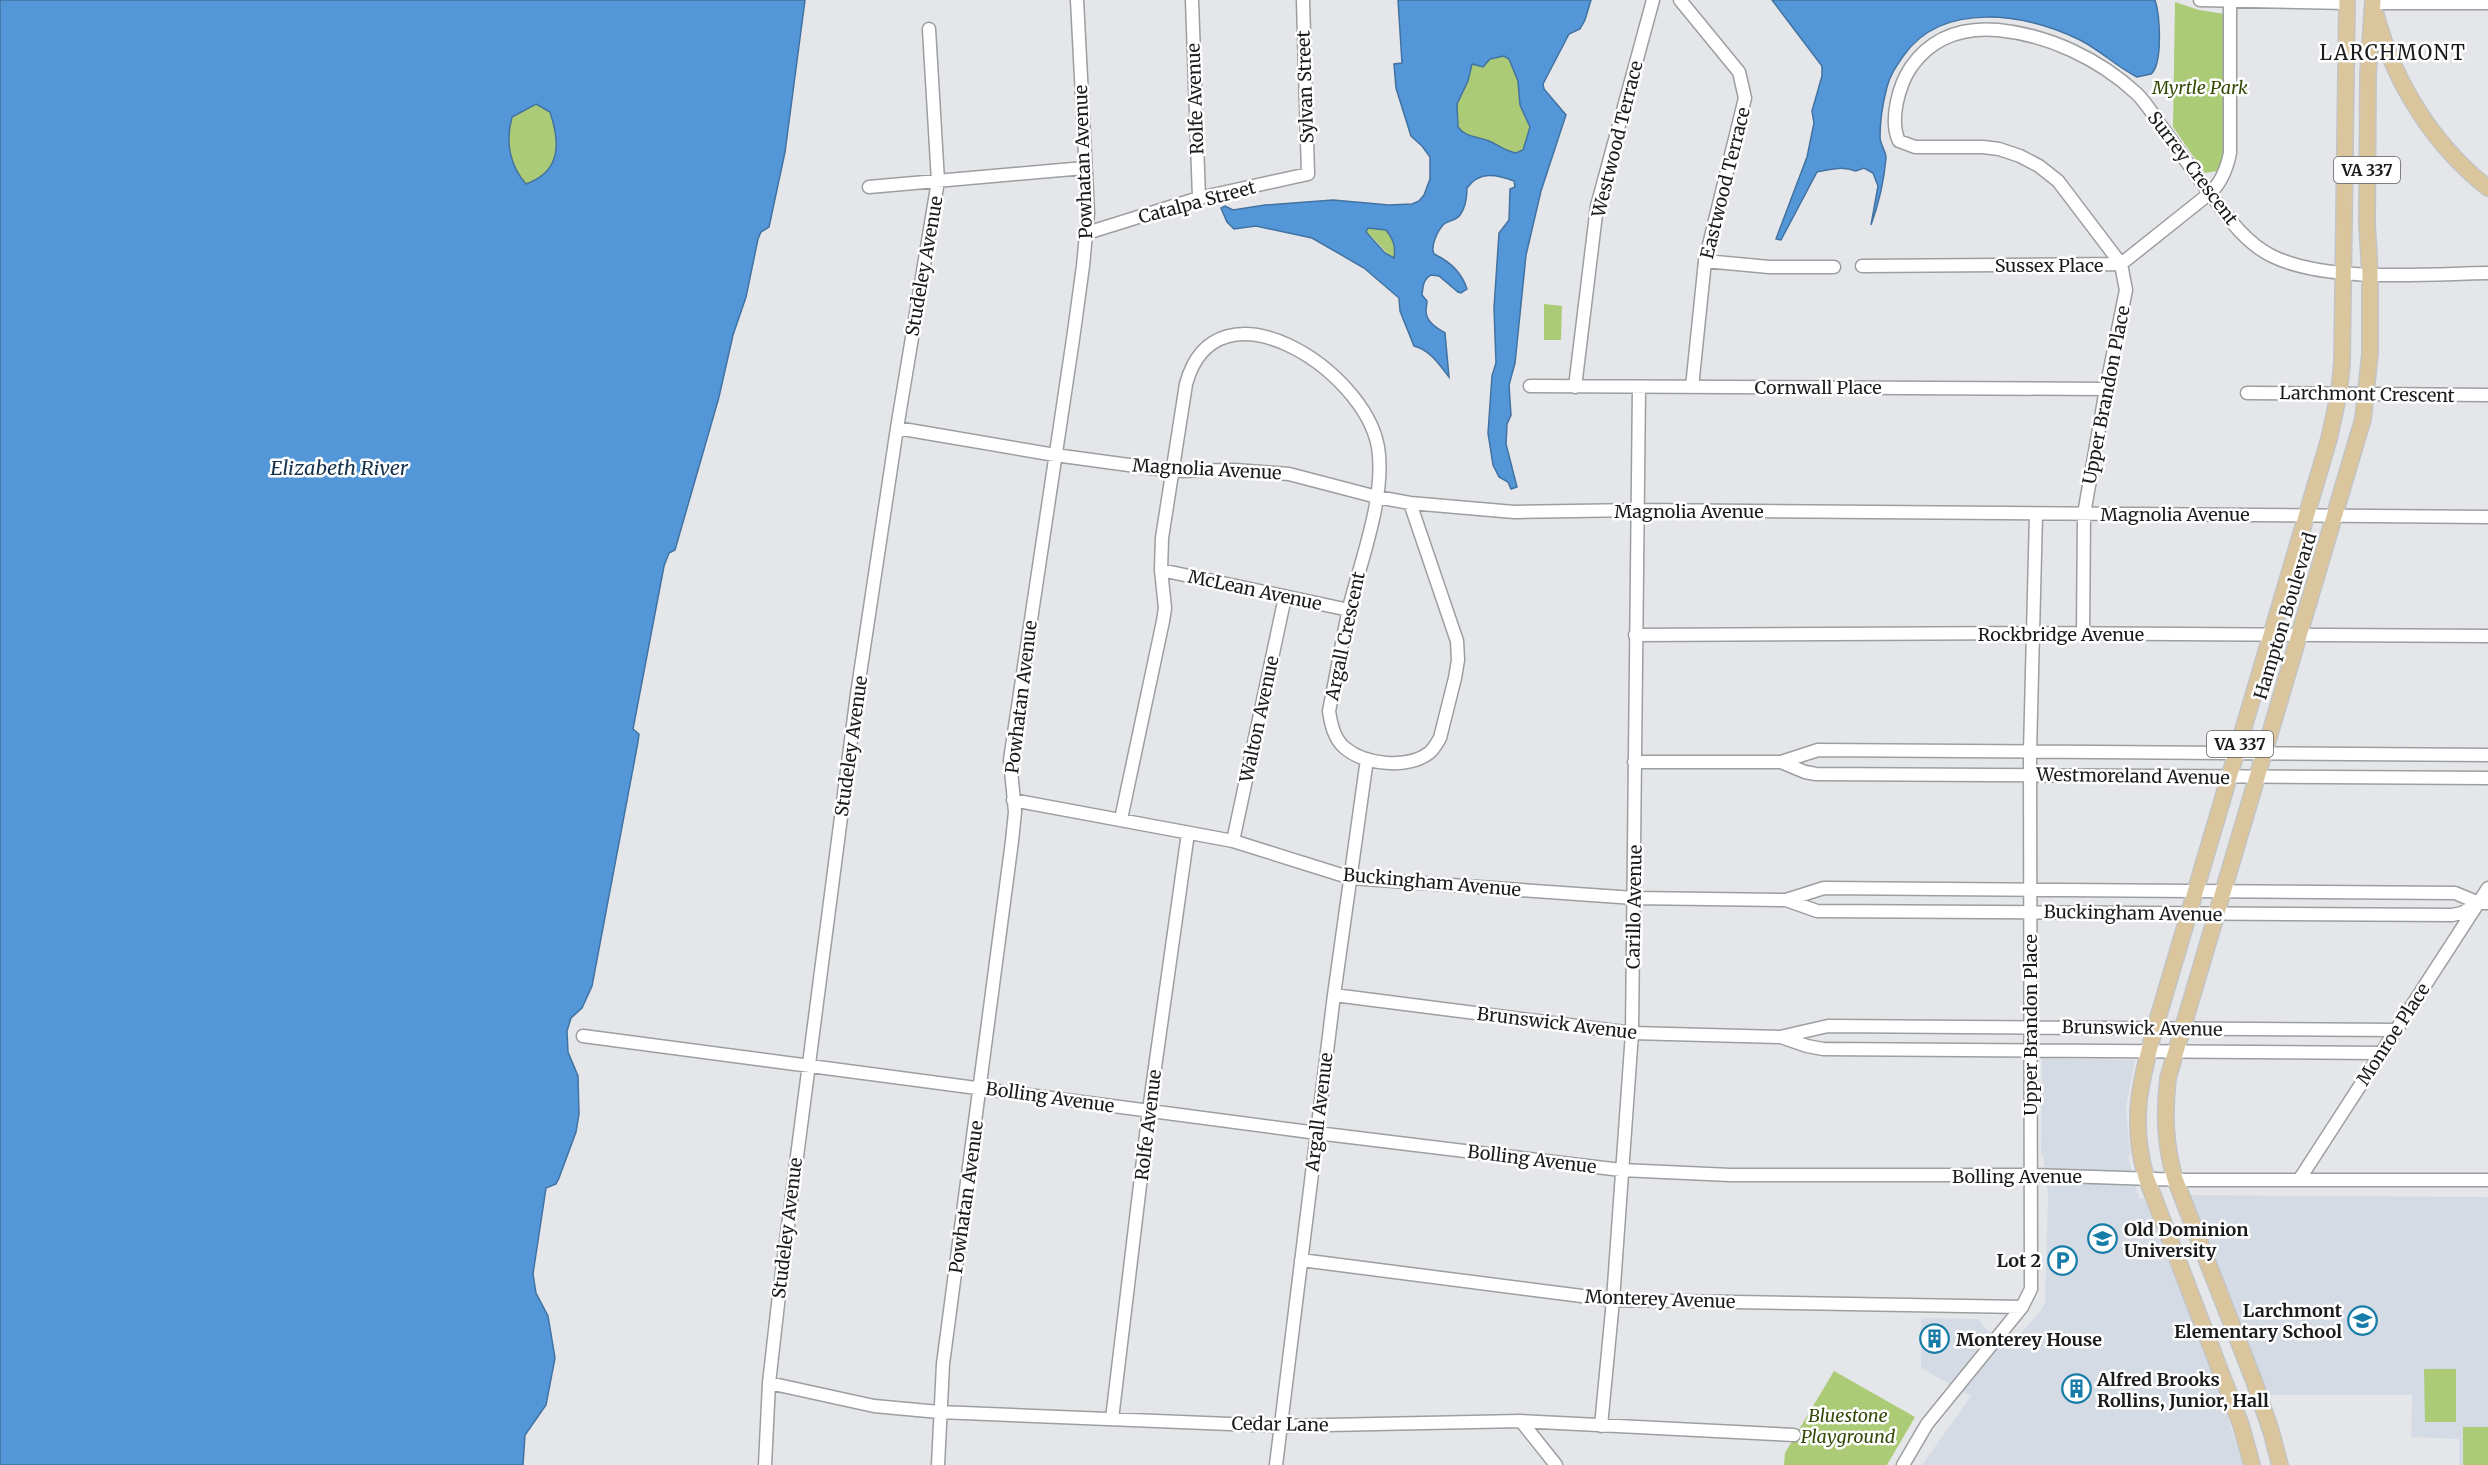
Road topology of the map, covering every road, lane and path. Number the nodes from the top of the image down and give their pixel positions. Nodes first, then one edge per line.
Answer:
1 (1077, 0) edge
2 (1192, 0) edge
3 (1303, 0) edge
4 (1653, 0) edge
5 (1680, 0) edge
6 (2200, 0) edge
7 (2347, 1) edge
8 (2230, 2) junction
9 (2373, 2) edge
10 (2488, 3) edge
11 (930, 29) dead end
12 (2369, 67) junction
13 (2395, 67) junction
14 (1895, 126) joint
15 (1084, 168) junction
16 (1308, 174) joint
17 (938, 181) junction
18 (869, 187) dead end
19 (2488, 188) edge
20 (2210, 193) junction
21 (1199, 198) junction
22 (1087, 233) junction
23 (1705, 261) junction
24 (2121, 264) junction
25 (1863, 266) dead end
26 (1834, 267) dead end
27 (2344, 273) junction
28 (2488, 273) edge
29 (2370, 274) junction
30 (1530, 386) dead end
31 (1575, 387) junction
32 (1639, 387) junction
33 (1692, 387) junction
34 (2106, 389) junction
35 (2247, 393) dead end
36 (2339, 393) junction
37 (2366, 394) junction
38 (2488, 395) edge
39 (897, 428) junction
40 (1055, 455) junction
41 (1173, 471) junction
42 (1377, 497) junction
43 (1410, 502) junction
44 (1637, 510) junction
45 (2036, 514) junction
46 (2084, 514) junction
47 (2307, 515) junction
48 (2335, 515) junction
49 (2488, 517) edge
50 (1161, 570) junction
51 (1285, 597) junction
52 (1349, 610) junction
53 (2033, 633) junction
54 (2083, 634) junction
55 (1635, 635) junction
56 (2300, 635) junction
57 (2270, 636) junction
58 (2488, 636) edge
59 (2030, 752) junction
60 (2237, 753) junction
61 (2264, 754) junction
62 (2488, 755) edge
63 (1367, 759) junction
64 (1634, 762) junction
65 (1781, 762) junction
66 (2031, 774) junction
67 (2229, 777) junction
68 (2258, 777) junction
69 (2488, 778) edge
70 (1013, 800) junction
71 (1121, 819) junction
72 (1188, 833) junction
73 (1233, 841) junction
74 (1351, 878) junction
75 (2488, 888) edge
76 (2030, 889) junction
77 (2196, 890) junction
78 (2225, 890) junction
79 (1634, 898) junction
80 (1786, 900) junction
81 (2483, 903) edge
82 (2030, 912) junction
83 (2189, 913) junction
84 (2217, 914) junction
85 (1334, 995) junction
86 (2030, 1027) junction
87 (2155, 1028) junction
88 (2183, 1029) junction
89 (2397, 1030) junction
90 (1632, 1033) junction
91 (583, 1036) dead end
92 (1780, 1037) junction
93 (2030, 1050) junction
94 (2148, 1050) junction
95 (2177, 1050) junction
96 (2381, 1053) junction
97 (808, 1066) junction
98 (981, 1088) junction
99 (1149, 1110) junction
100 (1317, 1133) junction
101 (1621, 1170) junction
102 (2030, 1176) junction
103 (2146, 1177) junction
104 (2175, 1179) junction
105 (2299, 1180) junction
106 (2488, 1180) edge
107 (1301, 1260) junction
108 (1613, 1300) junction
109 (2022, 1307) junction
110 (769, 1383) junction
111 (939, 1412) junction
112 (1112, 1419) junction
113 (1521, 1420) junction
114 (1279, 1425) junction
115 (1601, 1426) junction
116 (1794, 1435) dead end
117 (765, 1465) edge
118 (938, 1465) edge
119 (1276, 1465) edge
120 (1556, 1465) edge
121 (1903, 1465) edge
122 (2252, 1465) edge
123 (2280, 1465) edge

1 - 15 street, Powhatan Avenue
2 - 21 street, Rolfe Avenue
3 - 16 street, Sylvan Street
4 - 31 street, Westwood Terrace
5 - 23 street, Eastwood Terrace
6 - 8 street
7 - 8 street
7 - 9 main road
7 - 27 main road, Hampton Boulevard / VA 337
8 - 20 street
9 - 10 street
9 - 12 main road, Hampton Boulevard / VA 337
9 - 13 main road
11 - 17 street, Studeley Avenue
12 - 13 main road
12 - 29 main road, Hampton Boulevard / VA 337
13 - 19 main road
14 - 20 street, Surrey Crescent
14 - 24 street, Upper Brandon Place
15 - 17 street
15 - 22 street, Powhatan Avenue
16 - 21 street, Catalpa Street
17 - 18 street
17 - 39 street, Studeley Avenue
20 - 24 street, Sussex Place
20 - 27 street, Surrey Crescent
21 - 22 street, Catalpa Street
22 - 40 street, Powhatan Avenue
23 - 26 street
23 - 33 street, Eastwood Terrace
24 - 25 street, Sussex Place
24 - 34 street, Upper Brandon Place
27 - 29 street, Surrey Crescent
27 - 36 main road, Hampton Boulevard / VA 337
28 - 29 street, Surrey Crescent
29 - 37 main road, Hampton Boulevard / VA 337
30 - 31 street, Cornwall Place
31 - 32 street, Cornwall Place
32 - 33 street, Cornwall Place
32 - 44 street, Carillo Avenue
33 - 34 street, Cornwall Place
34 - 46 street, Upper Brandon Place
35 - 36 street, Larchmont Crescent
36 - 37 street, Larchmont Crescent
36 - 47 main road, Hampton Boulevard / VA 337
37 - 38 street, Larchmont Crescent
37 - 48 main road, Hampton Boulevard / VA 337
39 - 40 street, Magnolia Avenue
39 - 97 street, Studeley Avenue
40 - 41 street, Magnolia Avenue
40 - 70 street, Powhatan Avenue
41 - 42 street, Magnolia Avenue
41 - 42 street, Argall Crescent
41 - 50 street
42 - 43 street, Magnolia Avenue
42 - 52 street, Argall Crescent
43 - 44 street, Magnolia Avenue
43 - 63 street
44 - 45 street, Magnolia Avenue
44 - 55 street, Carillo Avenue
45 - 46 street, Magnolia Avenue
45 - 53 street, Upper Brandon Place
46 - 47 street, Magnolia Avenue
46 - 54 street, Upper Brandon Place
47 - 48 street, Magnolia Avenue
47 - 57 main road, Hampton Boulevard / VA 337
48 - 49 street, Magnolia Avenue
48 - 56 main road, Hampton Boulevard / VA 337
50 - 51 street, McLean Avenue
50 - 71 street
51 - 52 street, McLean Avenue
51 - 73 street, Walton Avenue
52 - 63 street, Argall Crescent
53 - 54 street, Rockbridge Avenue
53 - 55 street, Rockbridge Avenue
53 - 59 street, Upper Brandon Place
54 - 57 street, Rockbridge Avenue
55 - 64 street, Carillo Avenue
56 - 57 street, Rockbridge Avenue
56 - 58 street, Rockbridge Avenue
56 - 61 main road, Hampton Boulevard / VA 337
57 - 60 main road, Hampton Boulevard / VA 337
59 - 60 street, Westmoreland Avenue
59 - 65 street, Westmoreland Avenue
59 - 66 street, Upper Brandon Place
60 - 61 street, Westmoreland Avenue
60 - 67 main road, Hampton Boulevard / VA 337
61 - 62 street, Westmoreland Avenue
61 - 68 main road, Hampton Boulevard / VA 337
63 - 74 street, Argall Avenue
64 - 65 street, Westmoreland Avenue
64 - 79 street, Carillo Avenue
65 - 66 street, Westmoreland Avenue
66 - 67 street, Westmoreland Avenue
66 - 76 street, Upper Brandon Place
67 - 68 street, Westmoreland Avenue
67 - 77 main road, Hampton Boulevard / VA 337
68 - 69 street, Westmoreland Avenue
68 - 78 main road, Hampton Boulevard / VA 337
70 - 71 street, Buckingham Avenue
70 - 98 street, Powhatan Avenue
71 - 72 street, Buckingham Avenue
72 - 73 street, Buckingham Avenue
72 - 99 street, Rolfe Avenue
73 - 74 street, Buckingham Avenue
74 - 79 street, Buckingham Avenue
74 - 85 street, Argall Avenue
75 - 81 street, Monroe Place
76 - 77 street, Buckingham Avenue
76 - 80 street, Buckingham Avenue
76 - 82 street, Upper Brandon Place
77 - 78 street, Buckingham Avenue
77 - 83 main road, Hampton Boulevard / VA 337
78 - 81 street, Buckingham Avenue
78 - 84 main road, Hampton Boulevard / VA 337
79 - 80 street, Buckingham Avenue
79 - 90 street, Carillo Avenue
80 - 82 street, Buckingham Avenue
81 - 84 street, Buckingham Avenue
81 - 89 street, Monroe Place
82 - 83 street, Buckingham Avenue
82 - 86 street, Upper Brandon Place
83 - 84 street, Buckingham Avenue
83 - 87 main road, Hampton Boulevard / VA 337
84 - 88 main road, Hampton Boulevard / VA 337
85 - 90 street, Brunswick Avenue
85 - 100 street, Argall Avenue
86 - 87 street, Brunswick Avenue
86 - 92 street, Brunswick Avenue
86 - 93 street, Upper Brandon Place
87 - 88 street, Brunswick Avenue
87 - 94 main road, Hampton Boulevard / VA 337
88 - 89 street, Brunswick Avenue
88 - 95 main road, Hampton Boulevard / VA 337
89 - 96 street, Monroe Place
90 - 92 street, Brunswick Avenue
90 - 101 street, Carillo Avenue
91 - 97 street, Bolling Avenue
92 - 93 street, Brunswick Avenue
93 - 94 street, Brunswick Avenue
93 - 102 street, Upper Brandon Place
94 - 95 street, Brunswick Avenue
94 - 103 main road, Hampton Boulevard / VA 337
95 - 96 street, Brunswick Avenue
95 - 104 main road, Hampton Boulevard / VA 337
96 - 105 street, Monroe Place
97 - 98 street, Bolling Avenue
97 - 110 street, Studeley Avenue
98 - 99 street, Bolling Avenue
98 - 111 street, Powhatan Avenue
99 - 100 street, Bolling Avenue
99 - 112 street, Rolfe Avenue
100 - 101 street, Bolling Avenue
100 - 107 street, Argall Avenue
101 - 102 street, Bolling Avenue
101 - 108 street, Carillo Avenue
102 - 103 street, Bolling Avenue
102 - 109 street, Upper Brandon Place
103 - 104 street, Bolling Avenue
103 - 122 main road, Hampton Boulevard / VA 337
104 - 105 street, Bolling Avenue
104 - 123 main road, Hampton Boulevard / VA 337
105 - 106 street, Bolling Avenue
107 - 108 street, Monterey Avenue
107 - 114 street, Argall Avenue
108 - 109 street, Monterey Avenue
108 - 115 street, Carillo Avenue
109 - 121 street
110 - 111 street, Cedar Lane
110 - 117 street, Studeley Avenue
111 - 112 street, Cedar Lane
111 - 118 street, Powhatan Avenue
112 - 114 street, Cedar Lane
113 - 114 street, Cedar Lane
113 - 115 street, Cedar Lane
113 - 120 street
114 - 119 street, Argall Avenue
115 - 116 street, Cedar Lane

